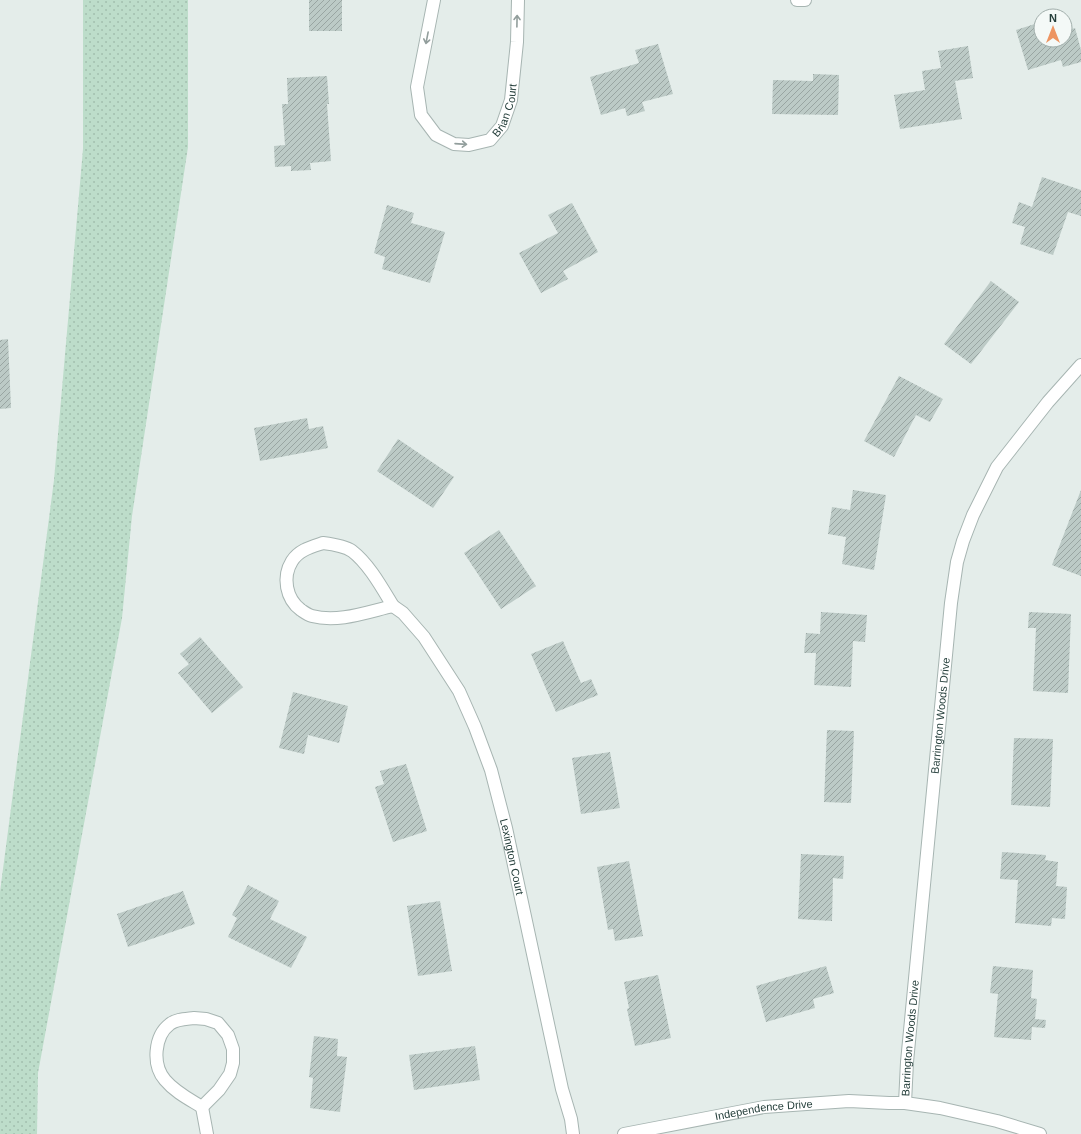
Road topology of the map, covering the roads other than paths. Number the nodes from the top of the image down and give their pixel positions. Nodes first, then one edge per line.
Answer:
1 (434, 0) edge
2 (518, 0) edge
3 (797, 0) edge
4 (806, 0) edge
5 (1081, 365) edge
6 (393, 606) junction
7 (904, 1103) junction
8 (202, 1107) junction
9 (207, 1134) edge
10 (573, 1134) edge
11 (624, 1134) edge
12 (1040, 1134) edge

1 -> 2 street, Brian Court
3 - 4 street
5 - 7 street, Barrington Woods Drive
6 - 6 street
6 - 10 street, Lexington Court
7 - 11 street, Independence Drive
7 - 12 street, Independence Drive
8 - 8 street
8 - 9 street

